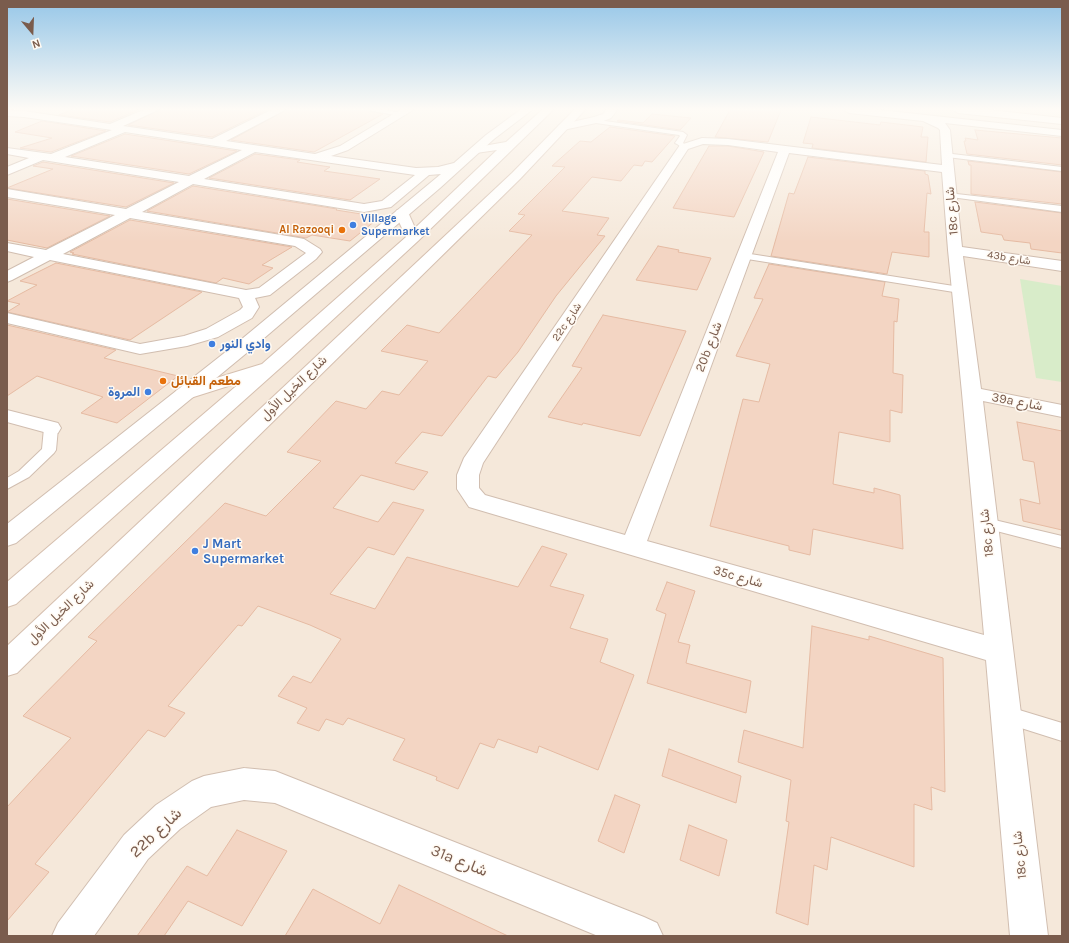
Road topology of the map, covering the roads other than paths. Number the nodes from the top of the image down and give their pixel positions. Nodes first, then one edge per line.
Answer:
1 (27, 154) edge
2 (55, 154) edge
3 (242, 154) edge
4 (294, 154) edge
5 (324, 154) edge
6 (342, 154) edge
7 (471, 154) edge
8 (500, 154) edge
9 (537, 154) edge
10 (679, 154) edge
11 (783, 154) edge
12 (848, 154) edge
13 (949, 154) edge
14 (47, 157) junction
15 (314, 157) junction
16 (344, 161) junction
17 (948, 162) junction
18 (459, 165) junction
19 (1062, 169) edge
20 (7, 171) edge
21 (425, 177) junction
22 (193, 180) junction
23 (7, 193) edge
24 (951, 195) junction
25 (1062, 209) edge
26 (128, 213) junction
27 (402, 213) junction
28 (413, 238) junction
29 (7, 248) edge
30 (955, 250) junction
31 (48, 256) junction
32 (744, 256) junction
33 (1062, 266) edge
34 (7, 277) edge
35 (960, 290) junction
36 (246, 295) junction
37 (7, 318) edge
38 (270, 367) junction
39 (972, 393) junction
40 (184, 394) junction
41 (1062, 411) edge
42 (7, 416) edge
43 (51, 428) joint
44 (7, 484) edge
45 (477, 501) joint
46 (986, 523) junction
47 (7, 537) edge
48 (1062, 542) edge
49 (633, 546) junction
50 (7, 597) edge
51 (1000, 652) junction
52 (7, 664) edge
53 (1006, 715) junction
54 (1062, 732) edge
55 (274, 787) joint
56 (71, 936) edge
57 (644, 936) edge
58 (1029, 936) edge

1 - 14 street
2 - 14 street
3 - 22 street
4 - 15 street
5 - 15 street
6 - 16 street
7 - 18 street
8 - 28 street
9 - 52 street, شارع الخيل الأول
10 - 45 street, 22c شارع
11 - 32 street, 20b شارع
12 - 17 street
13 - 17 street, 18c شارع
14 - 20 street
14 - 22 street
15 - 16 street
16 - 21 street
17 - 19 lane
17 - 24 street, 18c شارع
18 - 21 street
18 - 21 street
21 - 22 street
21 - 27 street
22 - 26 street
23 - 26 street
24 - 25 lane
24 - 30 street, 18c شارع
26 - 31 street
26 - 36 street
27 - 28 street
27 - 40 street
28 - 38 street
29 - 31 street
30 - 33 street, 43b شارع
30 - 35 street, 18c شارع
31 - 34 street
31 - 36 street
32 - 35 lane
32 - 49 street, 20b شارع
35 - 39 street, 18c شارع
36 - 37 street
38 - 40 street
38 - 50 street
39 - 41 street, 39a شارع
39 - 46 street, 18c شارع
40 - 47 street
42 - 43 street
43 - 44 lane
45 - 49 street, 35c شارع
46 - 48 lane
46 - 51 street, 18c شارع
49 - 51 street, 35c شارع
51 - 53 street, 18c شارع
53 - 54 lane
53 - 58 street, 18c شارع
55 - 56 street, 22b شارع
55 - 57 street, 31a شارع

